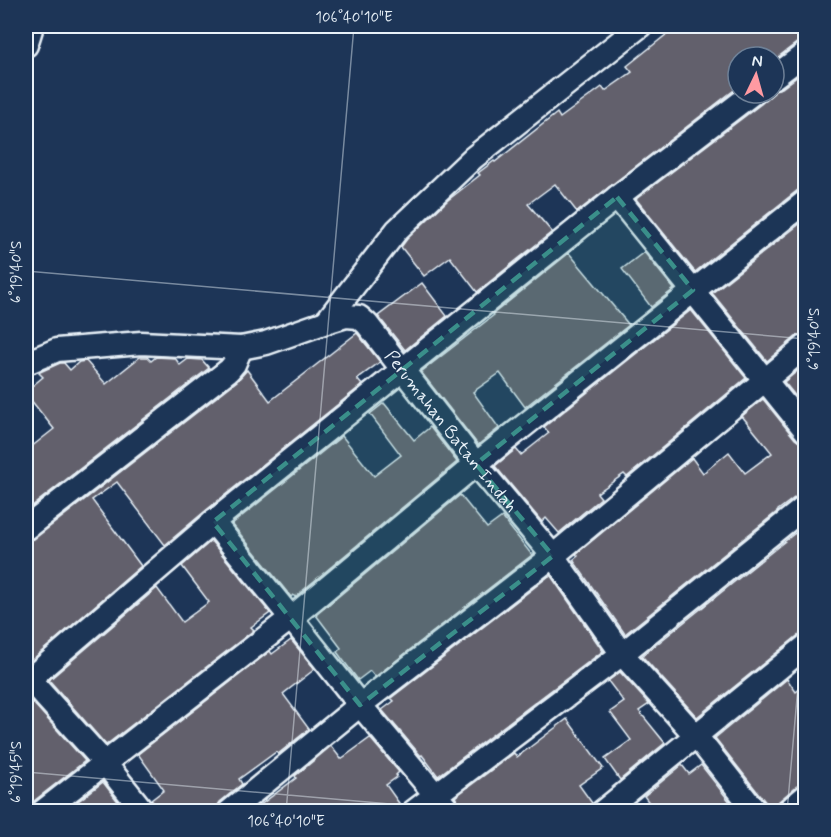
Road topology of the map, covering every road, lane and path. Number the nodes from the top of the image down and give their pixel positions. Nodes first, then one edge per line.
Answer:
1 (32, 26) edge
2 (640, 26) edge
3 (26, 45) edge
4 (806, 53) edge
5 (786, 68) edge
6 (737, 105) edge
7 (617, 197) junction
8 (806, 201) edge
9 (693, 290) junction
10 (326, 322) junction
11 (806, 346) edge
12 (241, 348) junction
13 (26, 363) edge
14 (402, 370) junction
15 (764, 379) junction
16 (806, 431) edge
17 (476, 464) junction
18 (806, 506) edge
19 (213, 522) junction
20 (26, 528) edge
21 (553, 555) junction
22 (291, 618) junction
23 (806, 646) edge
24 (622, 654) junction
25 (27, 681) edge
26 (360, 705) junction
27 (696, 736) junction
28 (104, 762) junction
29 (436, 794) junction
30 (806, 796) edge
31 (42, 812) edge
32 (144, 812) edge
33 (230, 812) edge
34 (413, 812) edge
35 (450, 812) edge
36 (602, 812) edge
37 (756, 812) edge
38 (787, 812) edge

1 - 3 street
2 - 10 street
4 - 5 street
6 - 7 street
7 - 9 street
7 - 14 street
8 - 9 street
9 - 15 street
9 - 17 street
10 - 12 street, Perumahan Batan Indah
10 - 14 street, Perumahan Batan Indah
11 - 15 street
12 - 13 street, Perumahan Batan Indah
12 - 20 street
14 - 17 street, Perumahan Batan Indah
14 - 19 street
15 - 16 street
15 - 21 street
17 - 21 street, Perumahan Batan Indah
17 - 22 street
18 - 24 street
19 - 22 street
19 - 25 street
21 - 24 street, Perumahan Batan Indah
21 - 26 street
22 - 26 street
22 - 28 street
23 - 27 street
24 - 27 street, Perumahan Batan Indah
24 - 29 street
25 - 28 street
26 - 29 street
26 - 33 street
27 - 36 street
27 - 37 street, Perumahan Batan Indah
28 - 31 street
28 - 32 street
29 - 34 street
29 - 35 street
30 - 38 street

